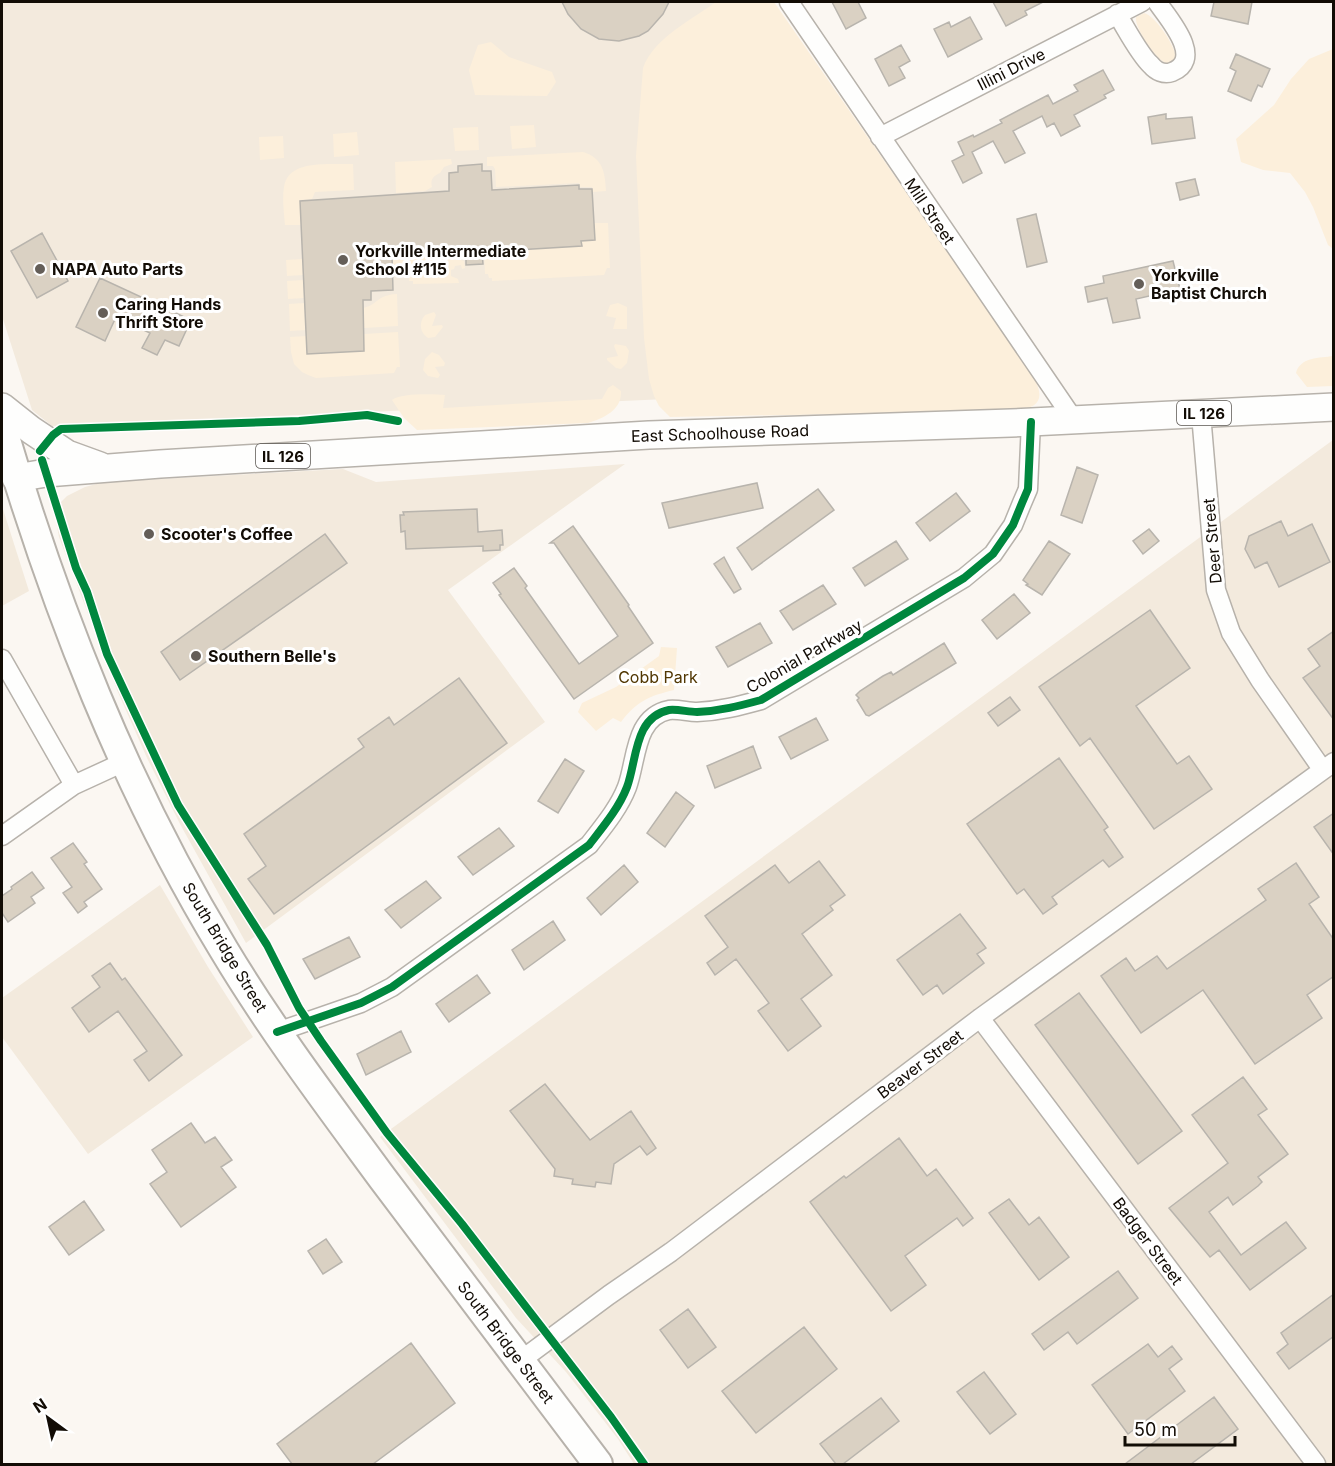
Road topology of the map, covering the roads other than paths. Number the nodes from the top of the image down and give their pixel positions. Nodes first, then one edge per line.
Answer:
1 (789, 2) edge
2 (1142, 2) edge
3 (1157, 2) edge
4 (1117, 14) junction
5 (880, 137) junction
6 (2, 407) edge
7 (1334, 407) edge
8 (1201, 414) junction
9 (1074, 420) junction
10 (1031, 422) junction
11 (2, 427) edge
12 (107, 469) junction
13 (16, 478) junction
14 (2, 659) edge
15 (124, 762) junction
16 (1328, 766) edge
17 (74, 785) junction
18 (2, 836) edge
19 (980, 1018) junction
20 (277, 1032) junction
21 (520, 1361) junction
22 (598, 1464) edge
23 (1316, 1464) edge

1 - 5 street, Mill Street
2 - 4 street, Illini Drive
3 - 4 street
4 - 5 street, Illini Drive
5 - 9 street, Mill Street
6 - 12 main road, East Schoolhouse Road
7 - 8 main road, East Schoolhouse Road / IL 126
8 - 9 main road, East Schoolhouse Road / IL 126
8 - 16 street, Deer Street
9 - 10 main road, East Schoolhouse Road
10 - 12 main road, East Schoolhouse Road / IL 126
10 - 20 street, Colonial Parkway
11 - 13 highway, South Bridge Street
12 - 13 main road, East Schoolhouse Road
13 - 15 highway, South Bridge Street
14 - 17 street
15 - 17 street
15 - 20 highway, South Bridge Street
16 - 19 street, Beaver Street
17 - 18 street
19 - 21 street, Beaver Street
19 - 23 street, Badger Street
20 - 21 highway, South Bridge Street
21 - 22 highway, South Bridge Street

